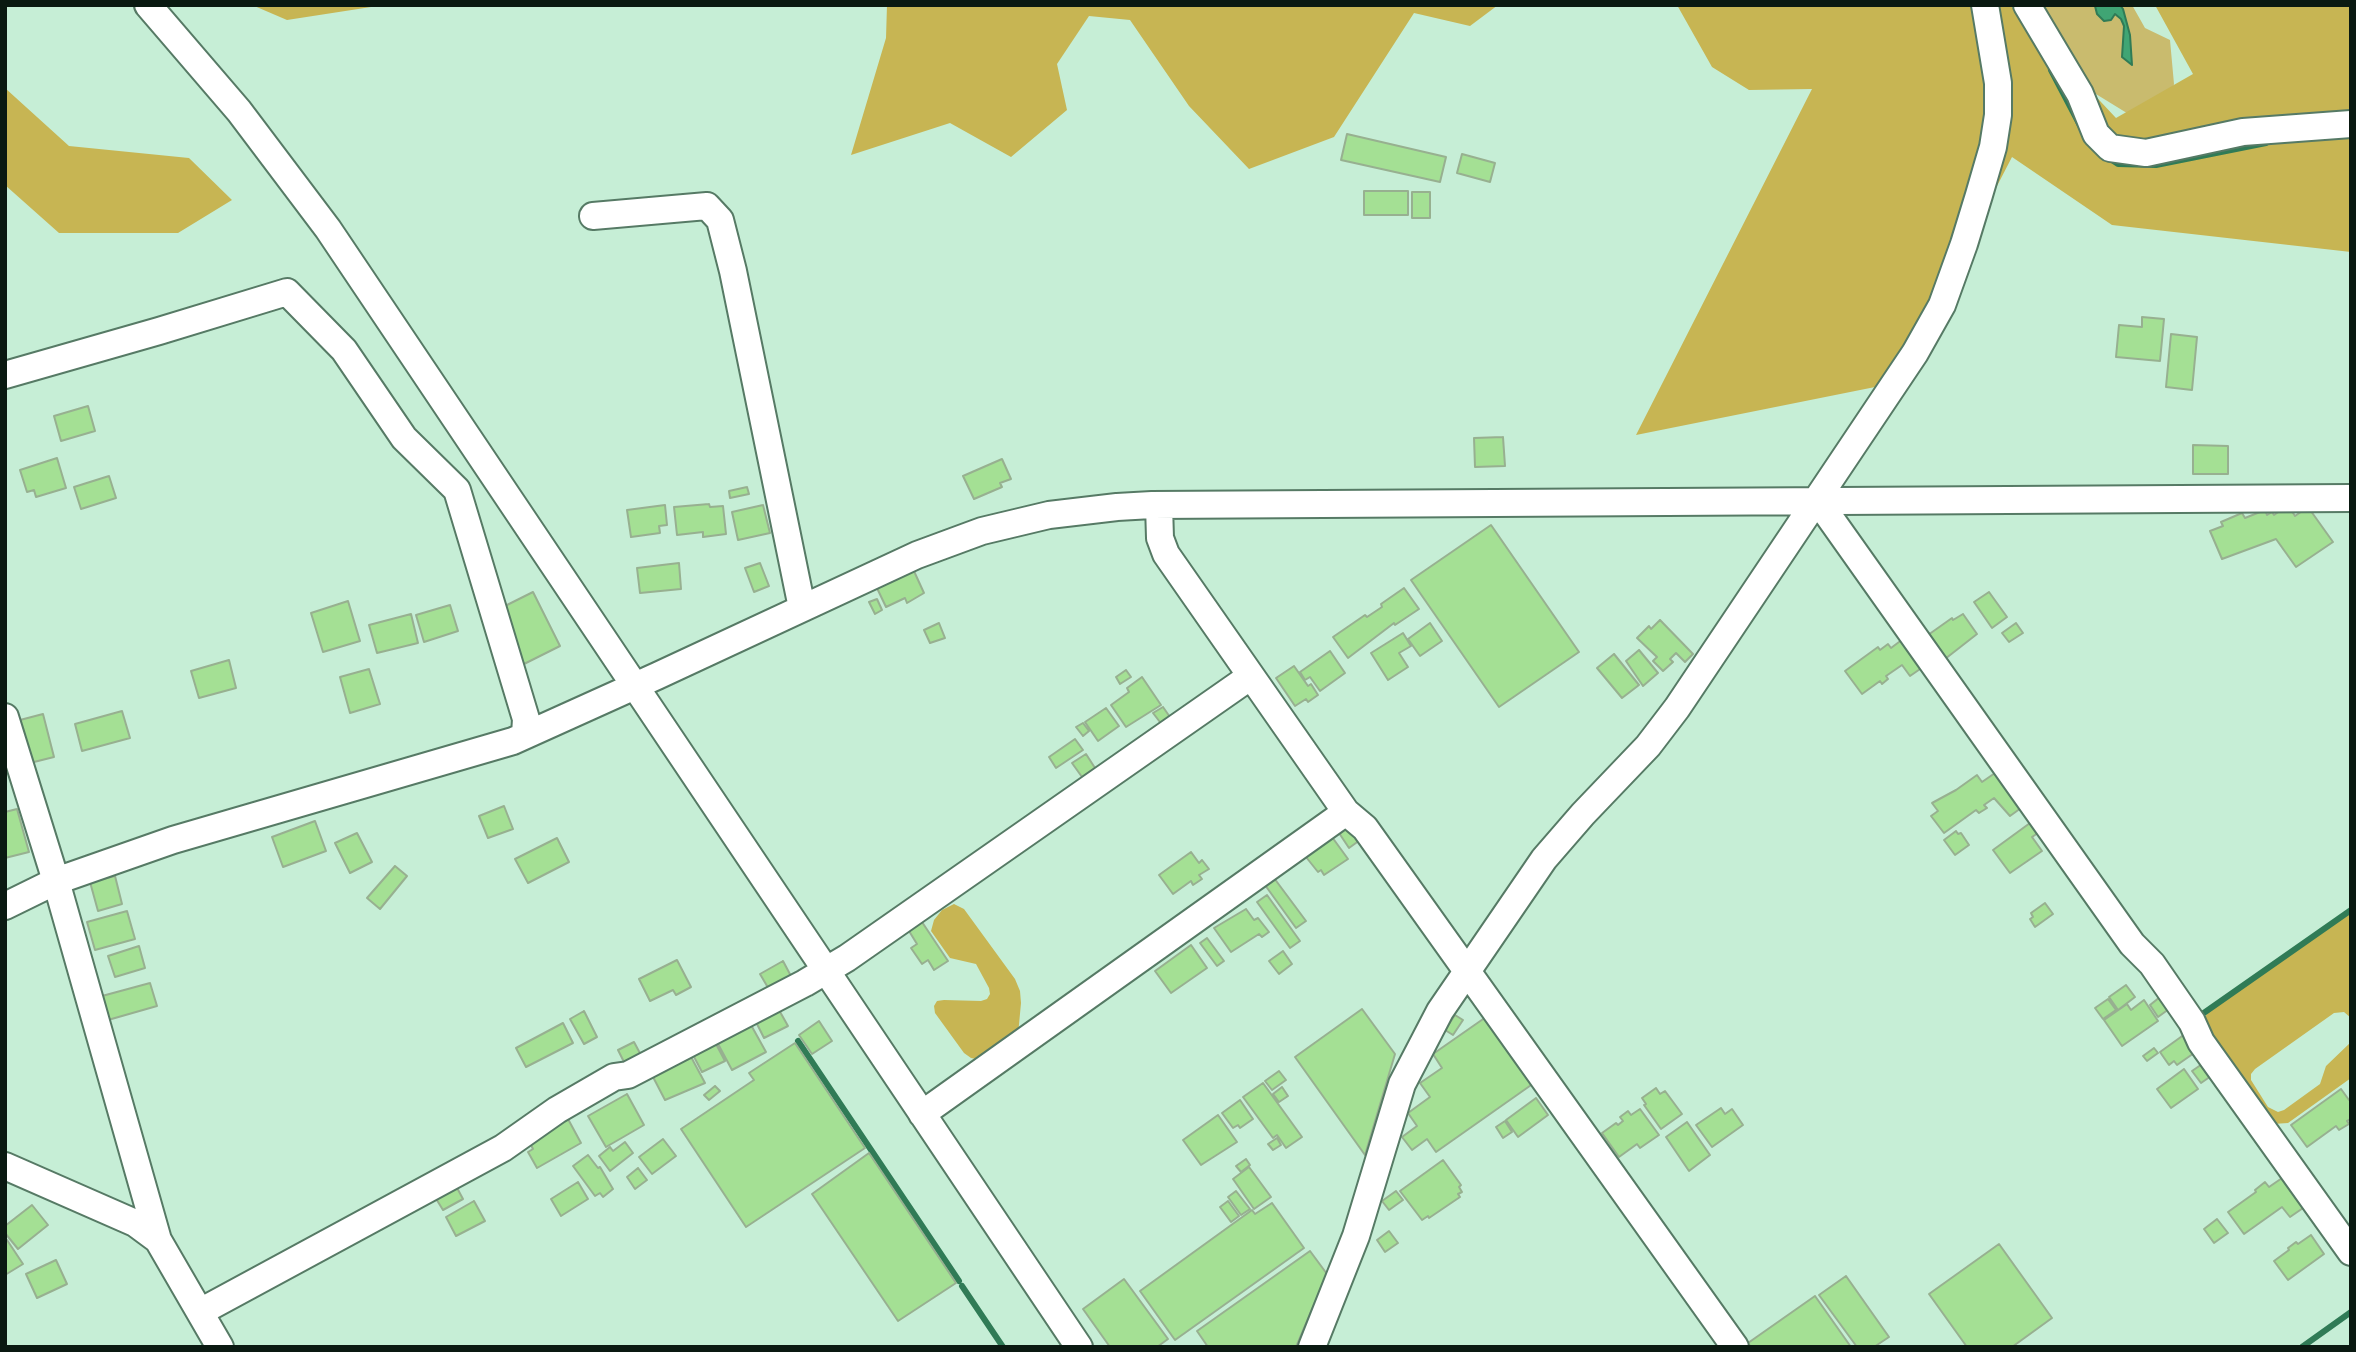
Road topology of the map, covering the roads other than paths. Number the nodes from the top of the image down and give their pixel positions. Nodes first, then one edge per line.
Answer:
1 (148, 5) edge
2 (1986, 5) edge
3 (2027, 5) edge
4 (2351, 124) edge
5 (593, 216) dead end
6 (5, 375) edge
7 (2351, 498) edge
8 (1815, 501) junction
9 (1159, 505) junction
10 (802, 608) junction
11 (1251, 676) junction
12 (635, 685) junction
13 (5, 717) edge
14 (525, 736) junction
15 (1346, 812) junction
16 (55, 881) junction
17 (5, 906) edge
18 (826, 971) junction
19 (1467, 971) junction
20 (922, 1114) junction
21 (5, 1166) edge
22 (158, 1240) junction
23 (2351, 1252) edge
24 (200, 1312) junction
25 (220, 1347) edge
26 (1079, 1347) edge
27 (1312, 1347) edge
28 (1735, 1347) edge

1 - 12 street
2 - 8 street
3 - 4 street
5 - 10 street
6 - 14 street
7 - 8 street
8 - 9 street
8 - 19 street
8 - 23 street
9 - 10 street
9 - 11 street
10 - 12 street
11 - 15 street
11 - 18 street
12 - 14 street
12 - 18 street
13 - 16 street
14 - 16 street
15 - 19 street
15 - 20 street
16 - 17 street
16 - 22 street
18 - 20 street
18 - 24 street
19 - 27 street
19 - 28 street
20 - 26 street
21 - 22 street
22 - 24 street
24 - 25 street

